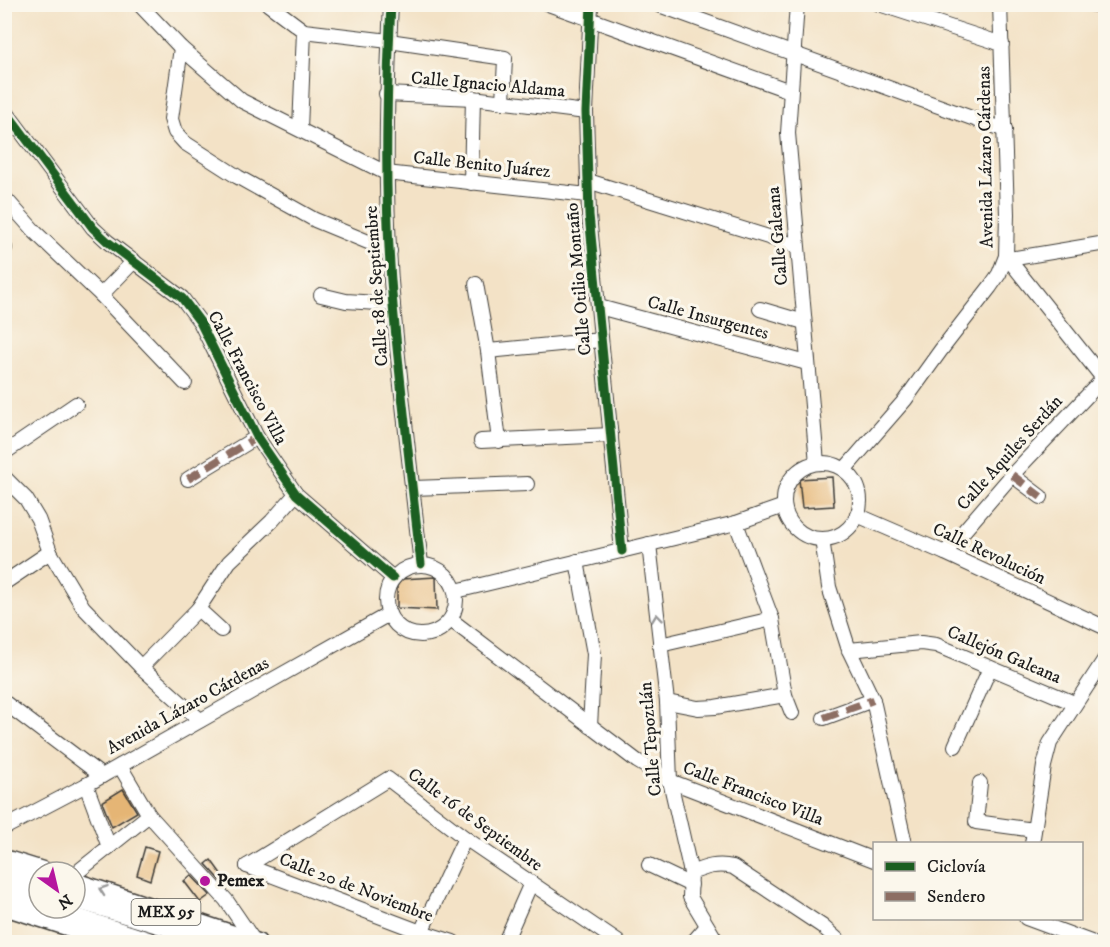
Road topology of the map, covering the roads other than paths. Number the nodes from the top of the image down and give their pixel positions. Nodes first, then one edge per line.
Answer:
1 (139, 4) edge
2 (268, 4) edge
3 (391, 4) edge
4 (548, 4) edge
5 (591, 4) edge
6 (656, 4) edge
7 (797, 4) edge
8 (879, 4) edge
9 (1000, 4) edge
10 (1091, 4) edge
11 (1106, 6) edge
12 (590, 20) junction
13 (304, 31) junction
14 (389, 41) junction
15 (1002, 44) junction
16 (181, 48) junction
17 (793, 54) junction
18 (790, 91) junction
19 (386, 94) junction
20 (473, 98) junction
21 (503, 102) junction
22 (4, 109) edge
23 (586, 112) junction
24 (300, 129) junction
25 (1005, 130) junction
26 (386, 172) junction
27 (471, 183) junction
28 (588, 188) junction
29 (4, 196) edge
30 (1106, 243) edge
31 (797, 246) junction
32 (390, 251) junction
33 (1007, 258) junction
34 (134, 261) junction
35 (476, 284) dead end
36 (101, 295) junction
37 (321, 295) dead end
38 (393, 304) junction
39 (599, 307) junction
40 (760, 309) dead end
41 (804, 322) junction
42 (600, 340) junction
43 (488, 351) junction
44 (807, 363) junction
45 (1104, 380) edge
46 (185, 383) dead end
47 (76, 404) dead end
48 (611, 435) junction
49 (257, 437) junction
50 (481, 441) dead end
51 (499, 441) junction
52 (4, 453) edge
53 (817, 463) junction
54 (843, 470) junction
55 (1012, 475) junction
56 (4, 477) edge
57 (188, 479) dead end
58 (527, 484) dead end
59 (412, 488) junction
60 (296, 494) junction
61 (1041, 497) dead end
62 (784, 506) junction
63 (857, 515) junction
64 (736, 523) junction
65 (822, 539) junction
66 (649, 544) junction
67 (622, 551) junction
68 (50, 552) junction
69 (945, 553) junction
70 (577, 561) junction
71 (421, 564) junction
72 (393, 578) junction
73 (4, 583) edge
74 (456, 591) junction
75 (198, 609) junction
76 (389, 614) junction
77 (772, 619) junction
78 (451, 620) junction
79 (1106, 628) edge
80 (221, 630) dead end
81 (660, 645) junction
82 (849, 650) junction
83 (1106, 657) edge
84 (141, 667) junction
85 (990, 668) junction
86 (785, 695) junction
87 (873, 700) junction
88 (4, 702) edge
89 (668, 702) junction
90 (1074, 703) junction
91 (792, 713) dead end
92 (824, 718) dead end
93 (200, 720) junction
94 (590, 726) junction
95 (955, 746) dead end
96 (120, 766) junction
97 (102, 776) junction
98 (670, 781) junction
99 (980, 783) dead end
100 (86, 785) junction
101 (149, 815) junction
102 (4, 828) edge
103 (1033, 837) edge
104 (465, 838) junction
105 (905, 842) edge
106 (109, 847) junction
107 (4, 858) edge
108 (873, 860) edge
109 (87, 864) edge
110 (27, 865) edge
111 (649, 865) dead end
112 (247, 866) joint
113 (4, 876) edge
114 (691, 879) junction
115 (27, 883) edge
116 (531, 883) junction
117 (87, 884) edge
118 (4, 895) edge
119 (27, 902) edge
120 (87, 902) edge
121 (4, 907) edge
122 (81, 920) edge
123 (1031, 920) edge
124 (707, 926) junction
125 (421, 932) junction
126 (113, 942) edge
127 (148, 942) edge
128 (221, 942) edge
129 (256, 942) edge
130 (453, 942) edge
131 (505, 942) edge
132 (618, 942) edge
133 (693, 942) edge
134 (717, 942) edge
135 (840, 942) edge
136 (1091, 942) edge

1 - 16 street, Calle Benito Juárez
2 - 13 street
3 - 14 street, Calle 18 de Septiembre
4 - 12 street
5 - 12 street, Calle Otilio Montaño
6 - 17 street
7 - 17 street, Calle Galeana
8 - 15 street
9 - 15 street, Avenida Lázaro Cárdenas
10 - 11 street
12 - 18 street
12 - 23 street, Calle Otilio Montaño
13 - 14 street
13 - 24 street
14 - 19 street, Calle 18 de Septiembre
14 - 21 street
15 - 25 street, Avenida Lázaro Cárdenas
16 - 24 street, Calle Benito Juárez
16 - 32 street
17 - 18 street, Calle Galeana
17 - 25 street
18 - 31 street, Calle Galeana
19 - 20 street, Calle Ignacio Aldama
19 - 26 street, Calle 18 de Septiembre
20 - 21 street, Calle Ignacio Aldama
20 - 27 street
21 - 23 street, Calle Ignacio Aldama
22 - 34 street, Calle Francisco Villa
23 - 28 street, Calle Otilio Montaño
24 - 26 street, Calle Benito Juárez
25 - 33 street, Avenida Lázaro Cárdenas
26 - 27 street, Calle Benito Juárez
26 - 32 street, Calle 18 de Septiembre
27 - 28 street, Calle Benito Juárez
28 - 31 street, Calle Benito Juárez
28 - 39 street, Calle Otilio Montaño
29 - 36 street
30 - 33 street
31 - 41 street, Calle Galeana
32 - 38 street, Calle 18 de Septiembre
33 - 45 street
33 - 54 street, Avenida Lázaro Cárdenas
34 - 36 street
34 - 49 street, Calle Francisco Villa
35 - 43 street
36 - 46 street
37 - 38 street
38 - 59 street, Calle 18 de Septiembre
39 - 42 street, Calle Otilio Montaño
39 - 44 street, Calle Insurgentes
40 - 41 street
41 - 44 street, Calle Galeana
42 - 43 street
42 - 48 street, Calle Otilio Montaño
43 - 51 street
44 - 53 street, Calle Galeana
45 - 55 street, Calle Aquiles Serdán
47 - 52 street
48 - 51 street
48 - 67 street, Calle Otilio Montaño
49 - 57 street
49 - 60 street, Calle Francisco Villa
50 - 51 street
53 - 54 street
53 - 62 street
54 - 63 street
55 - 61 street
55 - 69 street, Calle Aquiles Serdán
56 - 68 street
58 - 59 street
59 - 71 street, Calle 18 de Septiembre
60 - 72 street, Calle Francisco Villa
60 - 75 street
62 - 64 street
62 - 65 street
63 - 65 street
63 - 69 street, Calle Revolución
64 - 66 street
64 - 77 street
65 - 82 street
66 - 67 street
81 -> 66 street, Calle Tepoztlán
67 - 70 street
68 - 73 street
68 - 84 street
69 - 79 street, Calle Revolución
70 - 74 street
70 - 94 street
71 - 72 street
71 - 74 street
72 - 76 street
74 - 78 street
75 - 80 street
75 - 84 street
76 - 78 street
76 - 93 street, Avenida Lázaro Cárdenas
77 - 81 street
77 - 86 street
78 - 94 street, Calle Francisco Villa
81 - 89 street, Calle Tepoztlán
82 - 85 street, Callejón Galeana
82 - 87 street
83 - 90 street
84 - 93 street
85 - 90 street, Callejón Galeana
85 - 95 street
86 - 89 street
86 - 91 street
87 - 92 street
87 - 105 street
88 - 97 street
89 - 98 street, Calle Tepoztlán
90 - 103 street
93 - 96 street, Avenida Lázaro Cárdenas
94 - 98 street, Calle Francisco Villa
96 - 97 street, Avenida Lázaro Cárdenas
96 - 101 street
97 - 100 street, Avenida Lázaro Cárdenas
98 - 108 street, Calle Francisco Villa
98 - 114 street, Calle Tepoztlán
99 - 103 street
100 - 102 street, Avenida Lázaro Cárdenas
100 - 106 street
101 - 106 street
101 - 129 street
104 - 112 street, Calle 16 de Septiembre
104 - 116 street, Calle 16 de Septiembre
104 - 125 street
106 - 109 street
107 - 110 main road
111 - 114 street
112 - 125 street, Calle 20 de Noviembre
113 - 115 highway
114 - 124 street, Calle Tepoztlán
114 - 135 street
116 - 131 street
116 - 132 street, Calle 16 de Septiembre
129 -> 117 main road, MEX 95
118 - 119 highway, MEX 95
120 - 128 highway, MEX 95
121 - 126 main road, MEX 95
122 - 127 highway, MEX 95
123 - 136 street
124 - 133 street
124 - 134 street, Calle Tepoztlán
125 - 130 street, Calle 20 de Noviembre

